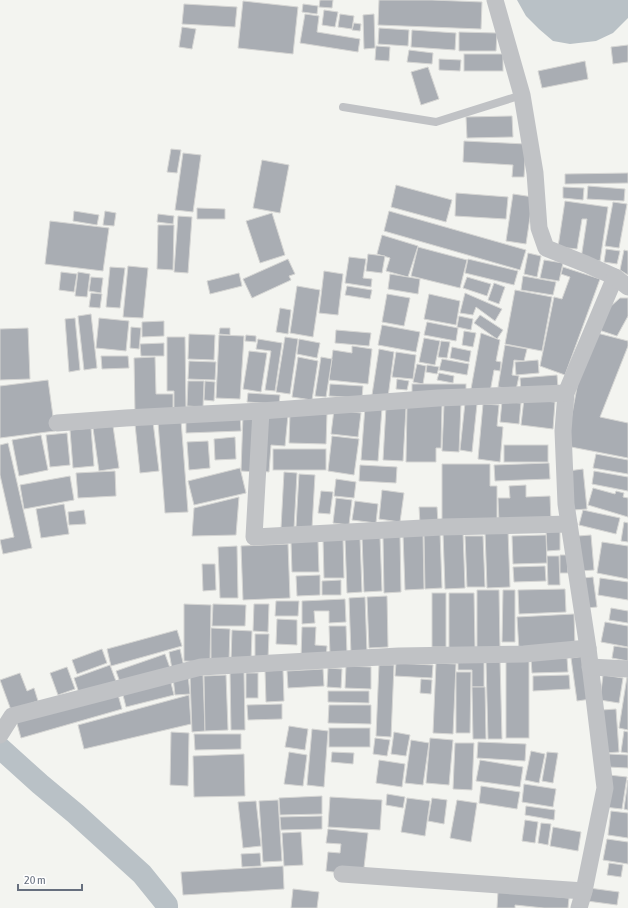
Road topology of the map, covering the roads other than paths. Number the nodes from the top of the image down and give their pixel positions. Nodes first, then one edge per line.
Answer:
1 (495, 0) edge
2 (522, 95) junction
3 (343, 107) dead end
4 (622, 282) edge
5 (566, 394) junction
6 (261, 411) junction
7 (58, 423) dead end
8 (569, 524) junction
9 (588, 648) junction
10 (590, 666) junction
11 (628, 669) edge
12 (0, 735) edge
13 (342, 874) dead end
14 (584, 891) junction
15 (579, 908) edge

1 - 2 street
2 - 3 lane
2 - 4 street
4 - 5 street
5 - 6 street
5 - 8 street
6 - 7 street
6 - 8 street
8 - 9 street
9 - 10 street
9 - 12 street
10 - 11 street
10 - 14 street
13 - 14 street
14 - 15 street

